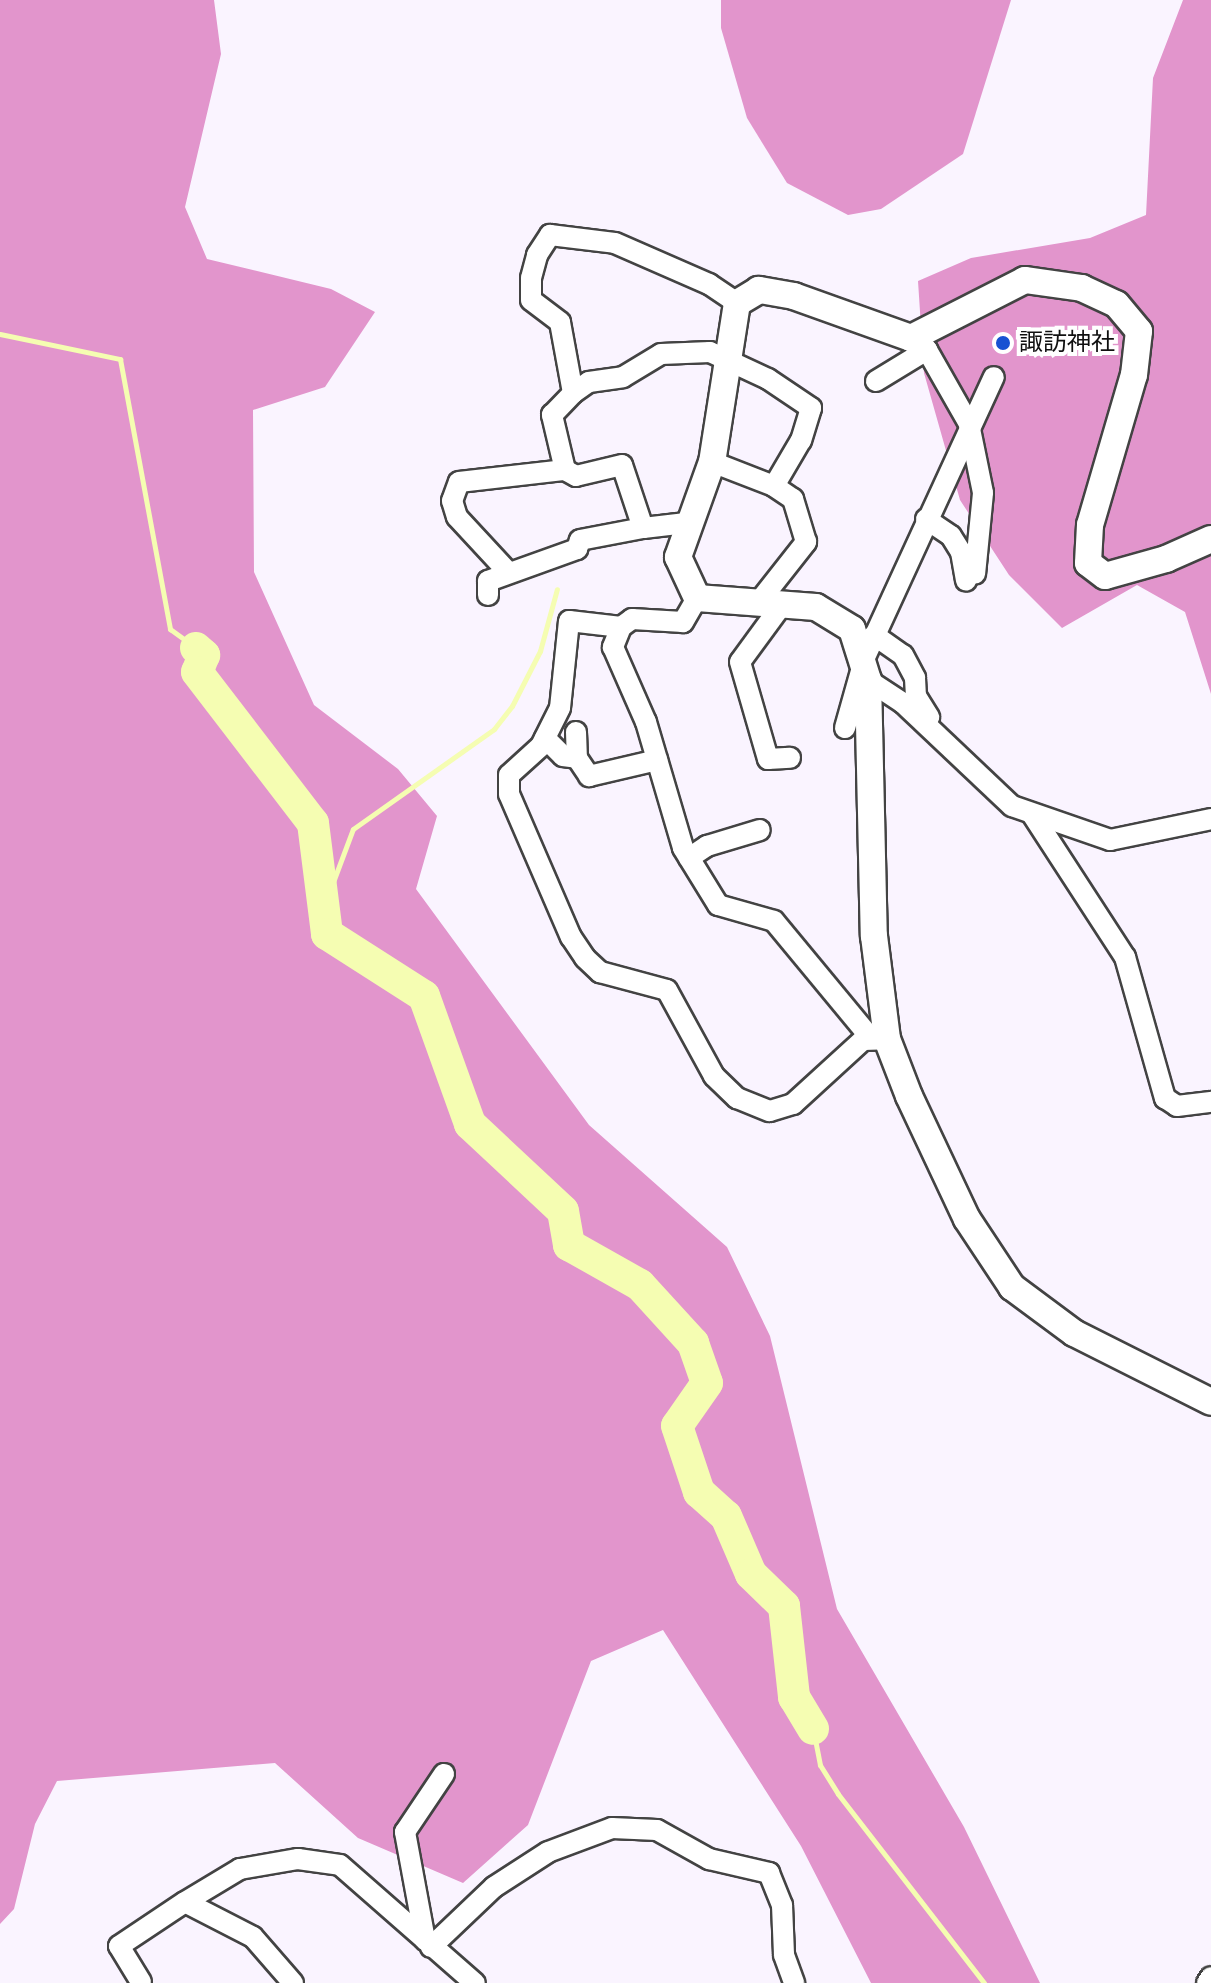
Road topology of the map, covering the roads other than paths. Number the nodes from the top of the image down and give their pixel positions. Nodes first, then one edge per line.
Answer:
1 (737, 303) junction
2 (919, 344) junction
3 (728, 360) junction
4 (994, 377) dead end
5 (876, 381) dead end
6 (573, 393) junction
7 (969, 424) junction
8 (712, 462) junction
9 (565, 470) junction
10 (774, 486) junction
11 (926, 519) junction
12 (686, 523) junction
13 (643, 528) junction
14 (1211, 539) edge
15 (508, 572) junction
16 (488, 595) dead end
17 (697, 598) junction
18 (769, 605) junction
19 (621, 627) junction
20 (869, 657) junction
21 (845, 728) dead end
22 (576, 732) dead end
23 (545, 738) junction
24 (944, 741) junction
25 (577, 758) junction
26 (790, 758) dead end
27 (657, 760) junction
28 (1032, 814) junction
29 (1211, 819) edge
30 (760, 830) dead end
31 (689, 858) junction
32 (878, 1038) junction
33 (1211, 1102) edge
34 (1211, 1402) edge
35 (444, 1774) dead end
36 (185, 1902) junction
37 (428, 1944) junction
38 (1211, 1977) edge
39 (141, 1982) edge
40 (293, 1983) edge
41 (475, 1983) edge
42 (794, 1983) edge
43 (1207, 1983) edge

1 - 2 street
1 - 3 street
1 - 6 street
2 - 5 street
2 - 7 street
2 - 14 street
3 - 6 street
3 - 8 street
3 - 10 street
4 - 7 street
6 - 9 street
7 - 11 street
7 - 11 street
8 - 10 street
8 - 12 street
9 - 13 street
9 - 15 street
10 - 18 street
11 - 20 street
12 - 13 street
12 - 17 street
13 - 15 street
15 - 16 street
17 - 18 street
17 - 19 street
18 - 20 street
18 - 26 street
19 - 23 street
19 - 27 street
20 - 21 street
20 - 24 street
20 - 24 street
20 - 32 street
22 - 25 street
23 - 25 street
23 - 32 street
24 - 28 street
25 - 27 street
27 - 31 street
28 - 29 street
28 - 33 street
30 - 31 street
31 - 32 street
32 - 34 street
35 - 37 street
36 - 37 street
36 - 39 street
36 - 40 street
37 - 41 street
37 - 42 street
38 - 43 street

